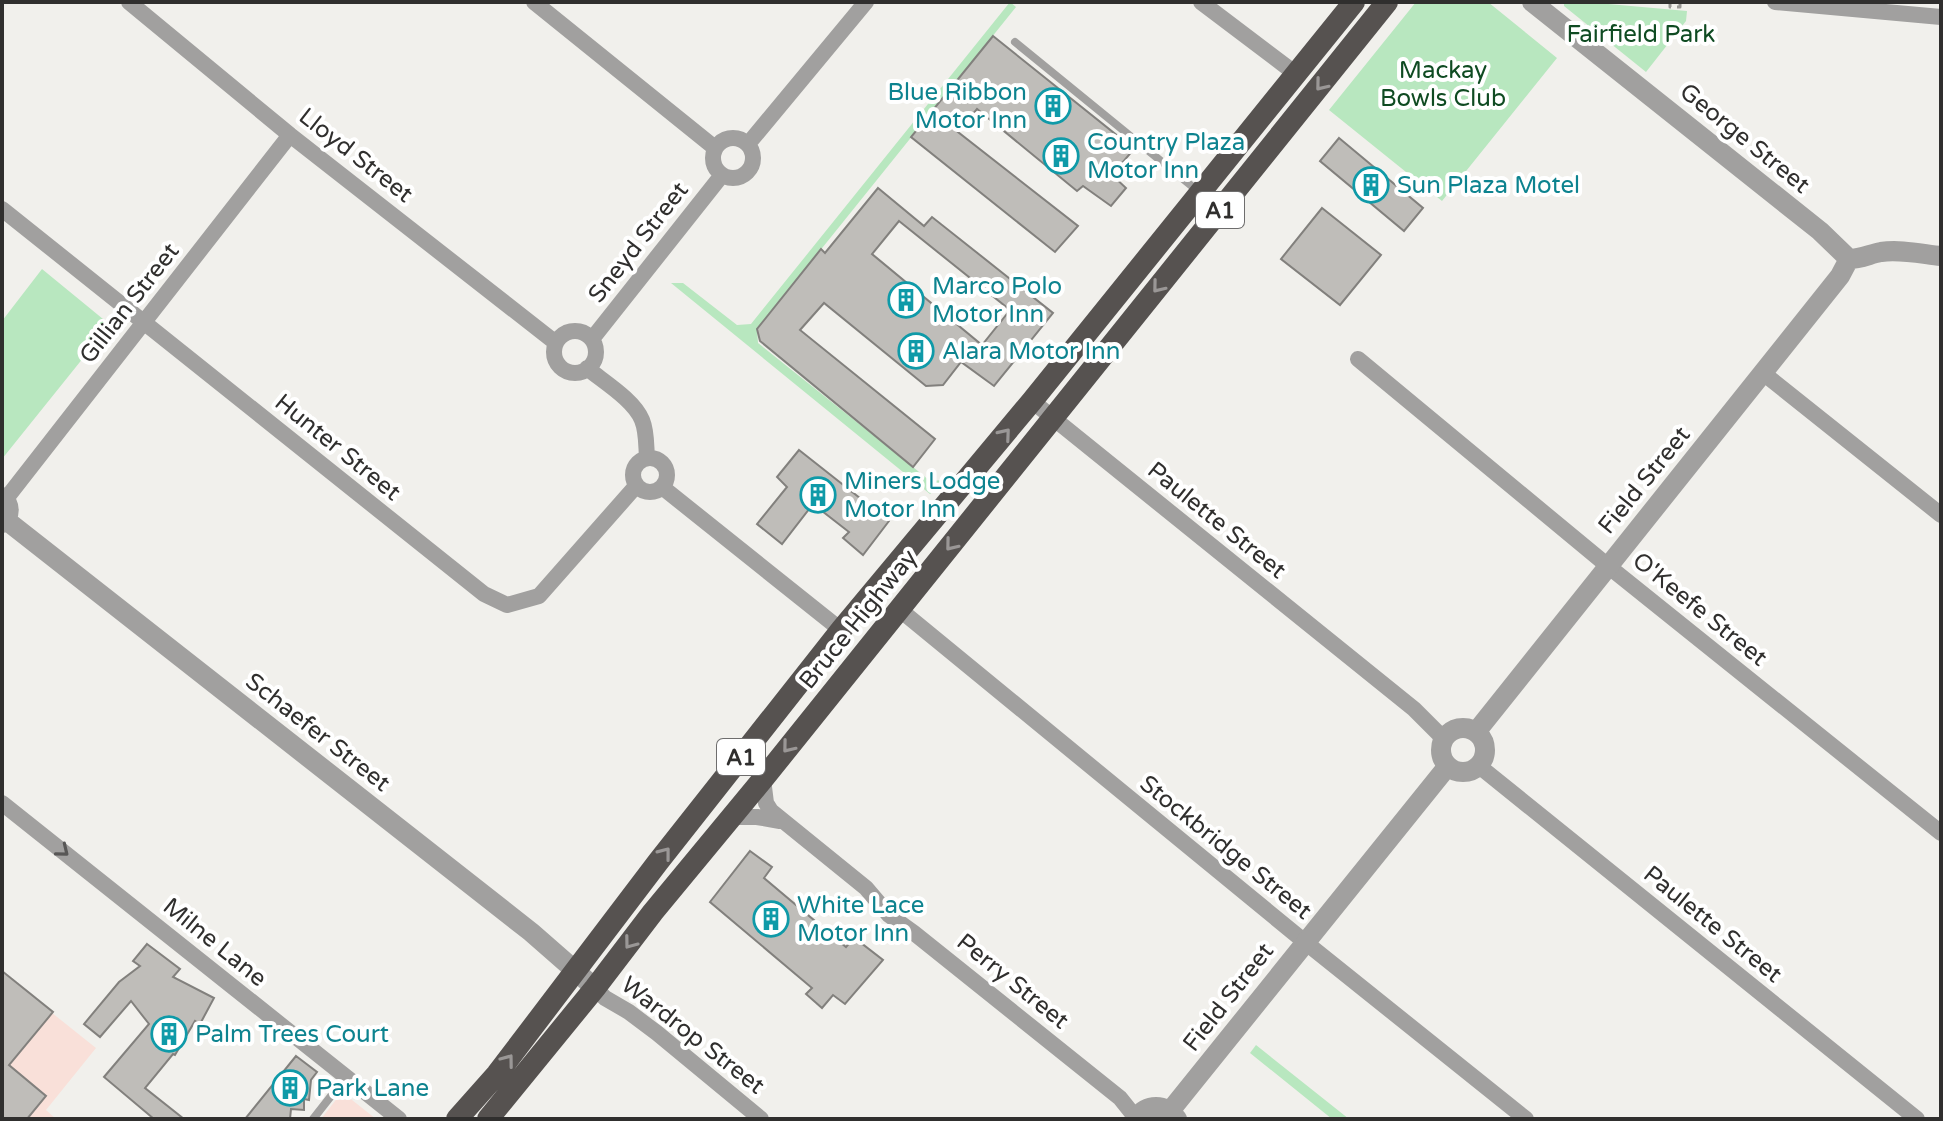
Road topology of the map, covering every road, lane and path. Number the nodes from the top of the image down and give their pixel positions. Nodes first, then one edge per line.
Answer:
1 (129, 2) edge
2 (534, 2) edge
3 (866, 2) edge
4 (1201, 2) edge
5 (1354, 2) edge
6 (1368, 2) edge
7 (1387, 2) edge
8 (1532, 2) edge
9 (1670, 2) edge
10 (1680, 2) edge
11 (1775, 2) edge
12 (1941, 17) edge
13 (1015, 42) dead end
14 (1301, 68) junction
15 (290, 135) junction
16 (748, 144) junction
17 (715, 148) junction
18 (722, 175) junction
19 (1200, 193) junction
20 (2, 209) edge
21 (1941, 256) edge
22 (1849, 259) junction
23 (145, 322) junction
24 (592, 339) junction
25 (556, 343) junction
26 (1358, 359) dead end
27 (587, 368) junction
28 (1763, 373) junction
29 (1032, 401) junction
30 (1053, 418) junction
31 (647, 458) junction
32 (636, 486) junction
33 (662, 487) junction
34 (4, 510) edge
35 (1941, 515) edge
36 (1608, 566) junction
37 (899, 609) junction
38 (841, 630) junction
39 (1476, 732) junction
40 (1443, 738) junction
41 (1479, 766) junction
42 (1447, 767) junction
43 (763, 779) junction
44 (2, 803) edge
45 (732, 817) junction
46 (786, 822) junction
47 (1941, 833) edge
48 (1305, 942) junction
49 (576, 970) junction
50 (595, 988) junction
51 (346, 1077) junction
52 (1174, 1115) edge
53 (1135, 1118) edge
54 (313, 1119) edge
55 (399, 1119) edge
56 (457, 1119) edge
57 (488, 1119) edge
58 (761, 1119) edge
59 (1526, 1119) edge
60 (1917, 1119) edge

1 - 15 street, Lloyd Street
2 - 17 street
3 - 16 street
4 - 14 street
5 - 14 highway, Bruce Highway / A1
6 - 14 highway
7 -> 30 highway, Bruce Highway / A1
8 - 22 street, George Street
9 - 10 path
11 - 12 street
13 - 19 lane
14 - 19 highway, Bruce Highway / A1
15 - 23 street, Gillian Street
15 - 25 street, Lloyd Street
16 - 17 street
16 - 18 street
17 - 18 street
18 - 24 street, Sneyd Street
19 - 29 highway, Bruce Highway / A1
20 - 23 street, Hunter Street
21 - 22 street
22 - 28 street, Field Street
23 - 32 street, Hunter Street
23 - 34 street, Gillian Street
24 - 25 street
24 - 27 street
25 - 27 street
26 - 36 street, O'Keefe Street
27 - 31 street
28 - 35 street
28 - 36 street, Field Street
29 - 30 street, Paulette Street
38 -> 29 highway, Bruce Highway / A1
30 -> 37 highway, Bruce Highway / A1
30 - 40 street, Paulette Street
31 - 32 street
31 - 33 street
32 - 33 street
33 - 38 street
34 - 49 street, Schaefer Street
36 - 39 street, Field Street
36 - 47 street, O'Keefe Street
37 -> 43 highway, Bruce Highway / A1
37 - 48 street, Stockbridge Street
49 -> 38 highway, Bruce Highway / A1
39 - 40 street
39 - 41 street
40 - 42 street
41 - 42 street
41 - 60 street, Paulette Street
42 - 48 street, Field Street
43 - 45 highway, Bruce Highway / A1
43 - 46 street, Perry Street
44 -> 51 street, Milne Lane
45 - 46 street
45 -> 50 highway, Bruce Highway / A1
46 - 53 street, Perry Street
48 - 52 street, Field Street
48 - 59 street, Stockbridge Street
49 - 50 street, Schaefer Street
56 -> 49 highway, Bruce Highway / A1
50 - 57 highway, Bruce Highway / A1
50 - 58 street, Wardrop Street
51 - 54 lane
51 - 55 street, Milne Lane
52 - 53 street

